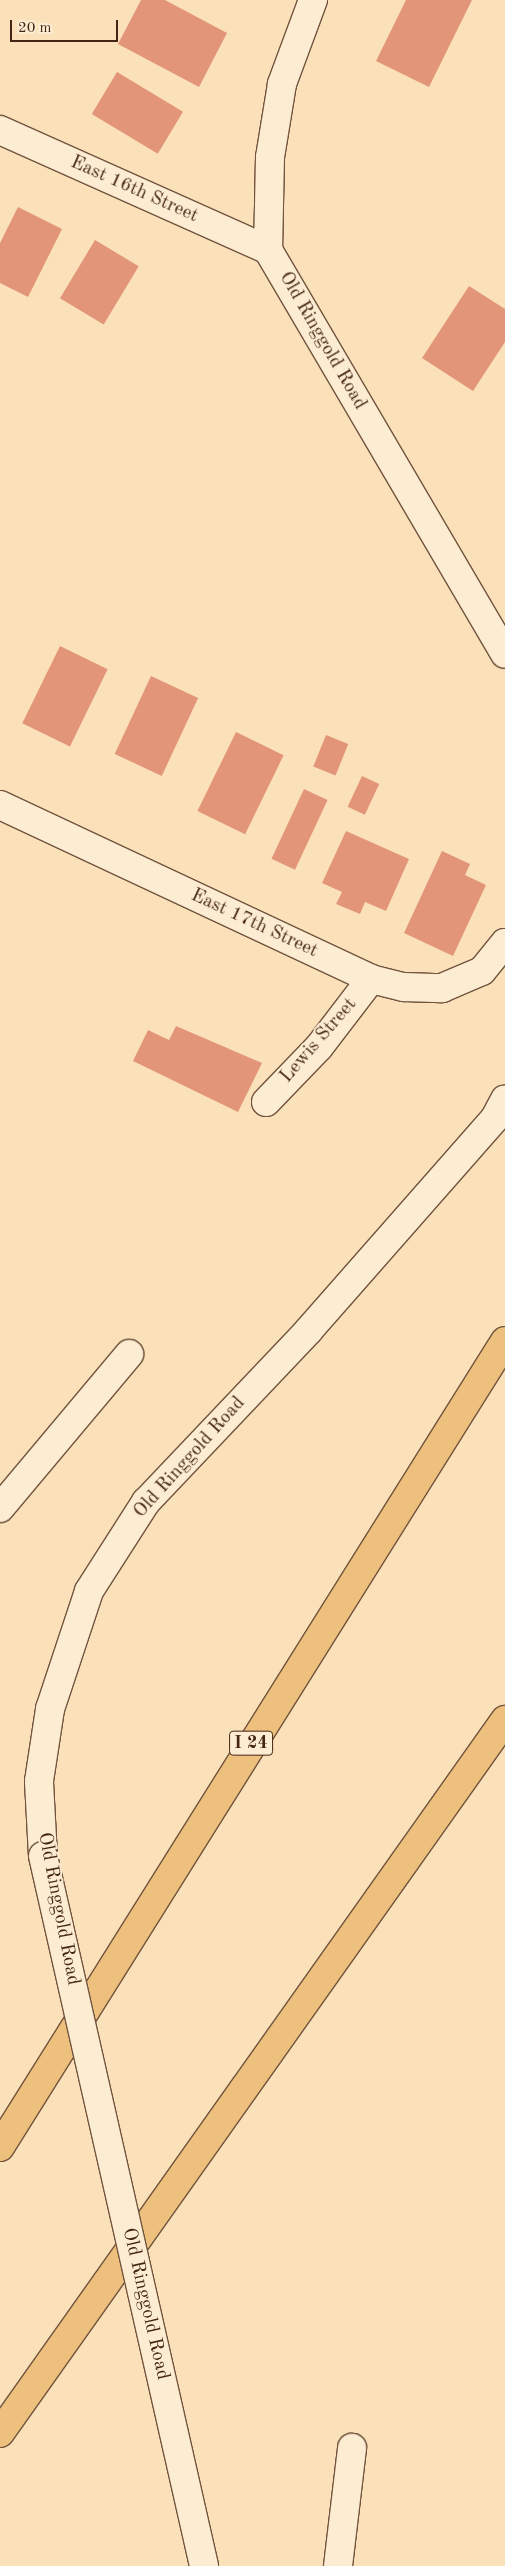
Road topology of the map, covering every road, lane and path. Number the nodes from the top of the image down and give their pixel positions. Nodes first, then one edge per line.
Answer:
1 (313, 0) edge
2 (0, 130) edge
3 (268, 250) junction
4 (505, 654) edge
5 (0, 805) edge
6 (505, 942) edge
7 (371, 980) junction
8 (505, 1099) edge
9 (266, 1102) dead end
10 (505, 1341) edge
11 (129, 1354) dead end
12 (0, 1508) edge
13 (505, 1720) edge
14 (0, 2147) edge
15 (0, 2433) edge
16 (352, 2448) dead end
17 (204, 2566) edge
18 (338, 2566) edge

1 - 3 street, Old Ringgold Road
2 - 3 street, East 16th Street
3 - 4 street, Old Ringgold Road
5 - 7 street, East 17th Street
6 - 7 street, East 17th Street
7 - 9 street, Lewis Street
8 - 17 street, Old Ringgold Road, bridge
10 - 14 highway, I 24
11 - 12 street
13 - 15 highway
16 - 18 street

